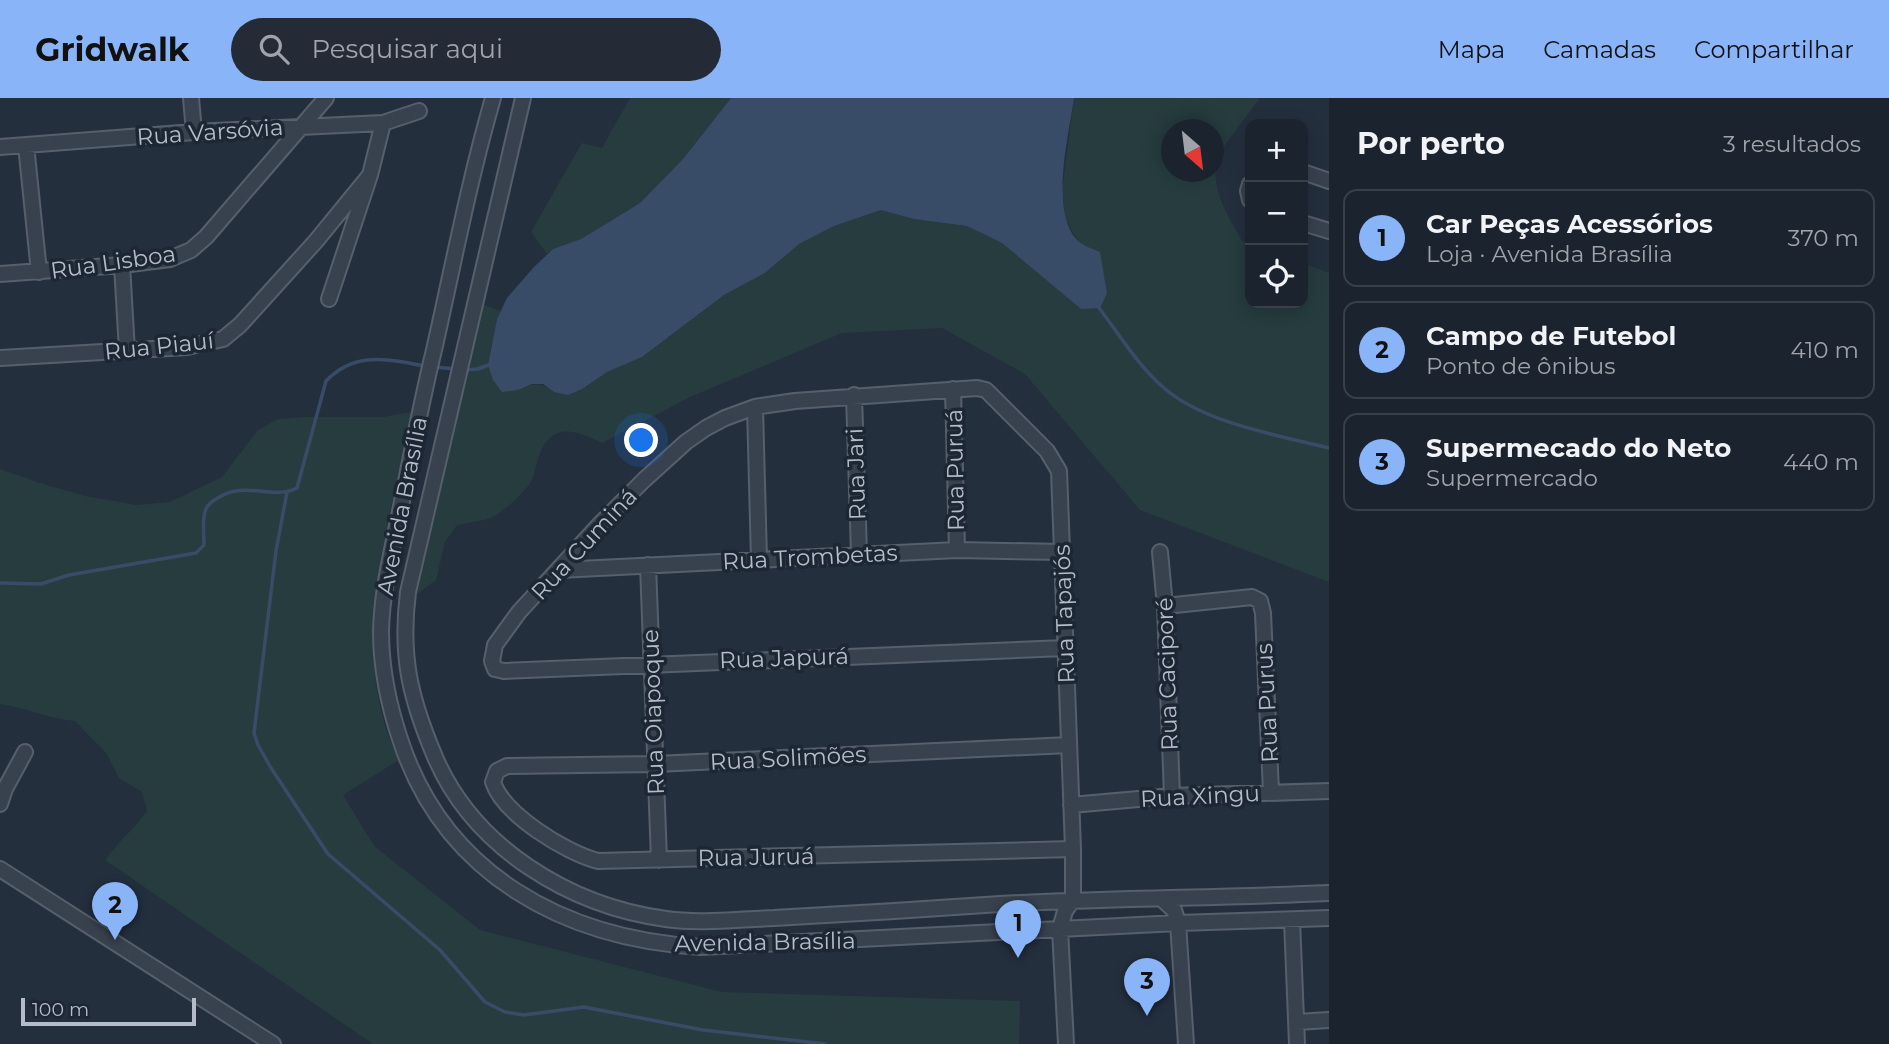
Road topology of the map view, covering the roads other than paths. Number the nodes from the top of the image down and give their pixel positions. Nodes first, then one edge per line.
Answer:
1 (191, 98) edge
2 (326, 98) edge
3 (493, 98) edge
4 (523, 98) edge
5 (419, 111) dead end
6 (383, 122) junction
7 (302, 127) junction
8 (194, 132) junction
9 (26, 145) junction
10 (0, 147) edge
11 (1308, 174) edge
12 (370, 175) junction
13 (1329, 181) edge
14 (1308, 225) edge
15 (1329, 232) edge
16 (122, 265) junction
17 (39, 272) junction
18 (0, 274) edge
19 (329, 299) dead end
20 (127, 351) junction
21 (0, 358) edge
22 (953, 389) junction
23 (854, 395) junction
24 (755, 407) junction
25 (957, 550) junction
26 (1062, 552) junction
27 (1160, 552) dead end
28 (859, 554) junction
29 (759, 560) junction
30 (648, 565) junction
31 (559, 570) junction
32 (1165, 606) junction
33 (1065, 648) junction
34 (650, 664) junction
35 (505, 671) joint
36 (1069, 745) junction
37 (25, 751) dead end
38 (655, 764) junction
39 (507, 766) joint
40 (1329, 791) edge
41 (1270, 792) junction
42 (1172, 796) junction
43 (0, 804) edge
44 (1071, 805) junction
45 (1073, 849) junction
46 (659, 860) junction
47 (0, 869) edge
48 (1329, 893) edge
49 (1162, 899) junction
50 (1073, 900) junction
51 (1329, 918) edge
52 (1292, 920) junction
53 (1178, 923) junction
54 (1060, 929) junction
55 (1329, 1020) edge
56 (1297, 1022) junction
57 (274, 1044) edge
58 (1066, 1044) edge
59 (1186, 1044) edge
60 (1297, 1044) edge

1 - 8 street
2 - 7 street, Rua Lisboa
3 - 54 street, Avenida Brasília
4 - 50 street, Avenida Brasília
5 - 6 street, Rua Varsóvia
6 - 7 street, Rua Varsóvia
6 - 12 street
7 - 8 street, Rua Varsóvia
7 - 16 street, Rua Lisboa
8 - 9 street, Rua Varsóvia
9 - 10 street, Rua Varsóvia
9 - 17 street
11 - 13 street
12 - 19 street
12 - 20 street, Rua Piauí
14 - 15 street
16 - 17 street, Rua Lisboa
16 - 20 street
17 - 18 street, Rua Lisboa
20 - 21 street, Rua Piauí
22 - 23 street, Rua Cuminá
22 - 25 street, Rua Puruá
22 - 26 street, Rua Tapajós
23 - 24 street, Rua Cuminá
23 - 28 street, Rua Jari
24 - 29 street
24 - 31 street, Rua Cuminá
25 - 26 street, Rua Trombetas
25 - 28 street, Rua Trombetas
26 - 33 street, Rua Tapajós
27 - 32 street, Rua Caciporé
28 - 29 street, Rua Trombetas
29 - 30 street, Rua Trombetas
30 - 31 street, Rua Trombetas
30 - 34 street, Rua Oiapoque
31 - 35 street, Rua Cuminá
32 - 41 street, Rua Purus
32 - 42 street, Rua Caciporé
33 - 34 street, Rua Japurá
33 - 36 street, Rua Tapajós
34 - 35 street, Rua Japurá
34 - 38 street, Rua Oiapoque
36 - 38 street, Rua Solimões
36 - 44 street, Rua Tapajós
37 - 43 street
38 - 39 street, Rua Solimões
38 - 46 street, Rua Oiapoque
39 - 46 street, Rua Juruá
40 - 41 street, Rua Xingu
41 - 42 street, Rua Xingu
42 - 44 street, Rua Xingu
44 - 45 street, Rua Tapajós
45 - 46 street, Rua Juruá
45 - 50 street, Rua Tapajós
47 - 57 street
48 - 49 street, Avenida Brasília
49 - 50 street, Avenida Brasília
49 - 53 street
50 - 54 street
51 - 52 street, Avenida Brasília
52 - 53 street, Avenida Brasília
52 - 56 street
53 - 54 street, Avenida Brasília
53 - 59 street
54 - 58 street
55 - 56 street
56 - 60 street

